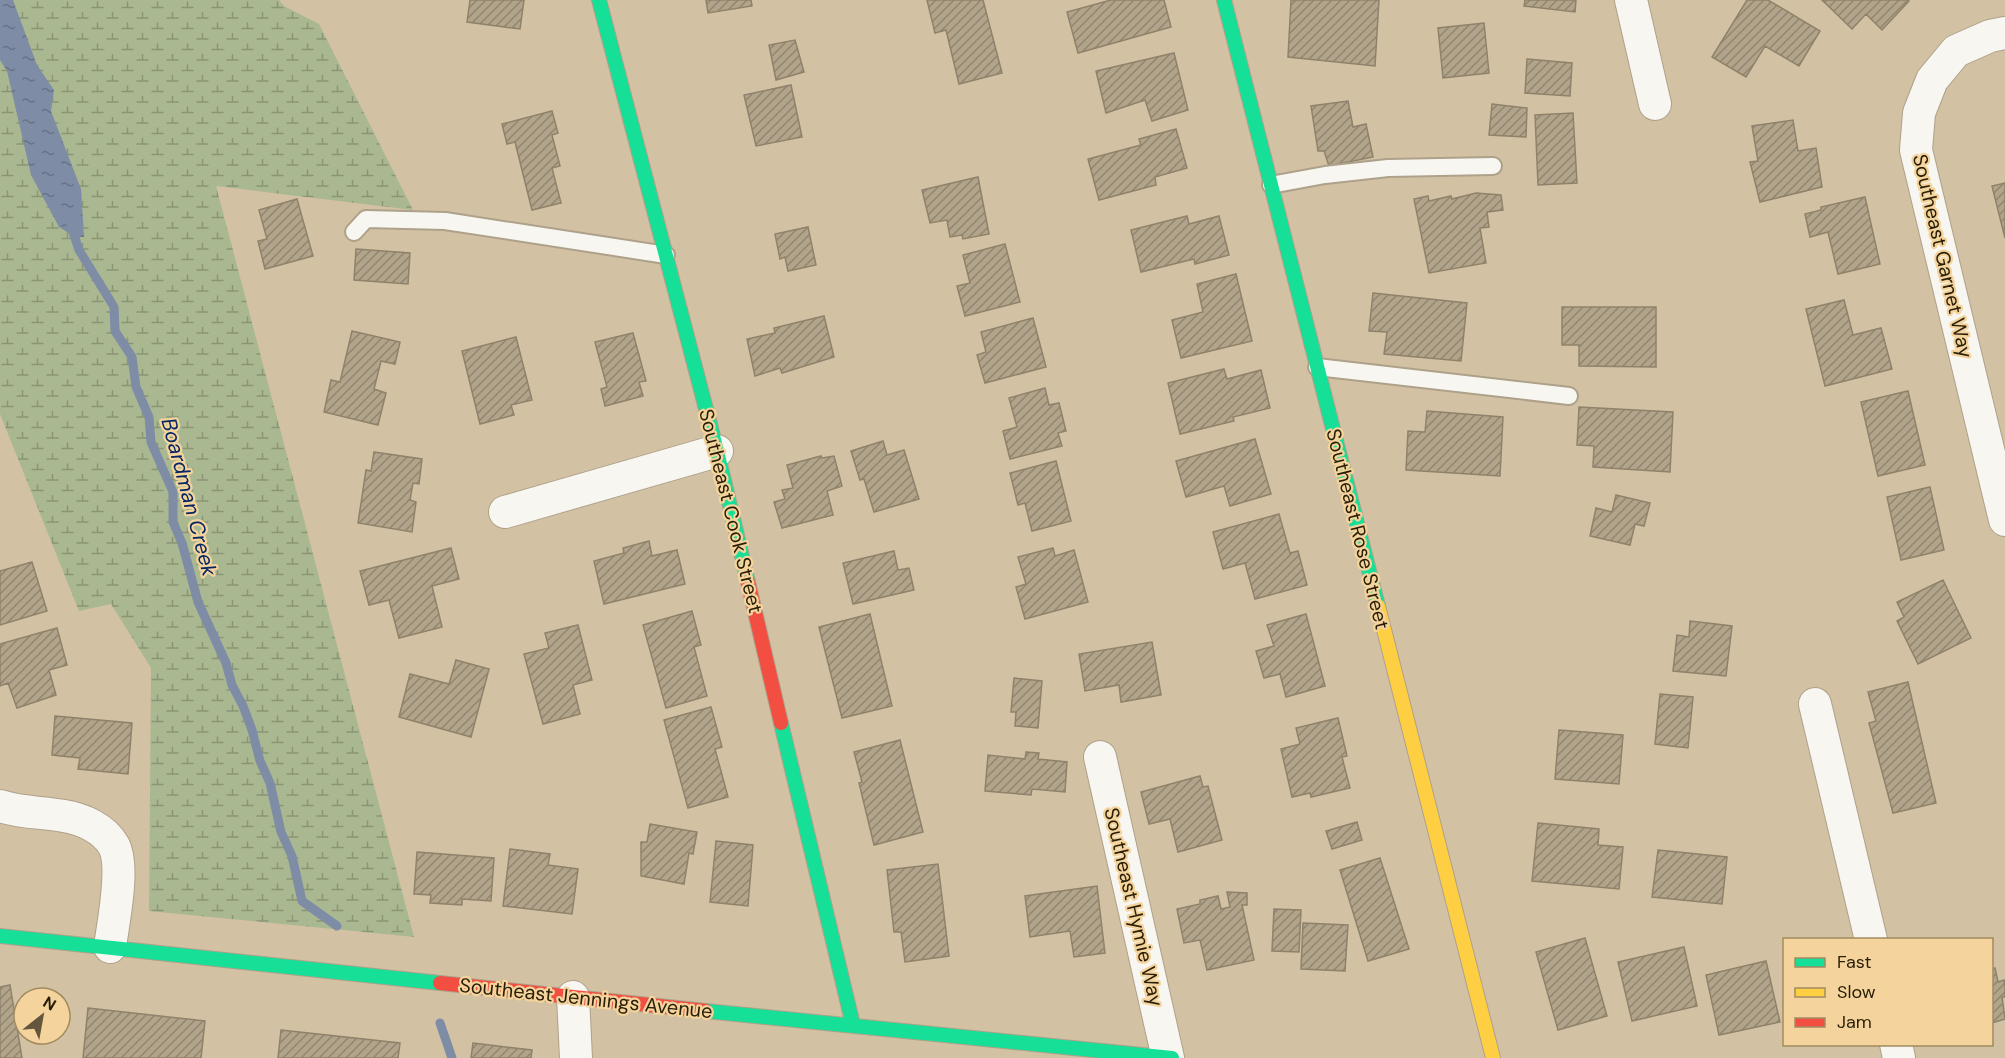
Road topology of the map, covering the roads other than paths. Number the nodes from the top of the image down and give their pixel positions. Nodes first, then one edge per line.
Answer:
1 (599, 0) edge
2 (1224, 0) edge
3 (1631, 0) edge
4 (2005, 33) edge
5 (1655, 104) dead end
6 (1493, 166) dead end
7 (1271, 185) junction
8 (354, 232) dead end
9 (666, 255) junction
10 (1317, 367) junction
11 (1569, 396) dead end
12 (717, 451) junction
13 (505, 512) dead end
14 (2005, 520) edge
15 (1815, 704) dead end
16 (1100, 757) dead end
17 (0, 806) edge
18 (0, 936) edge
19 (1871, 938) edge
20 (110, 947) junction
21 (573, 997) junction
22 (853, 1025) junction
23 (1091, 1054) edge
24 (576, 1058) edge
25 (1170, 1058) edge
26 (1493, 1058) edge

1 - 9 street, Southeast Cook Street
2 - 7 street, Southeast Rose Street
3 - 5 street
4 - 14 street, Southeast Garnet Way
6 - 7 lane
7 - 10 street, Southeast Rose Street
8 - 9 lane
9 - 12 street, Southeast Cook Street
10 - 11 lane
10 - 26 street, Southeast Rose Street
12 - 13 street
12 - 22 street, Southeast Cook Street
15 - 19 street
16 - 25 street, Southeast Hymie Way
17 - 20 street
18 - 20 street, Southeast Jennings Avenue
20 - 21 street, Southeast Jennings Avenue
21 - 22 street, Southeast Jennings Avenue
21 - 24 street
22 - 23 street, Southeast Jennings Avenue
23 - 25 street, Southeast Jennings Avenue

